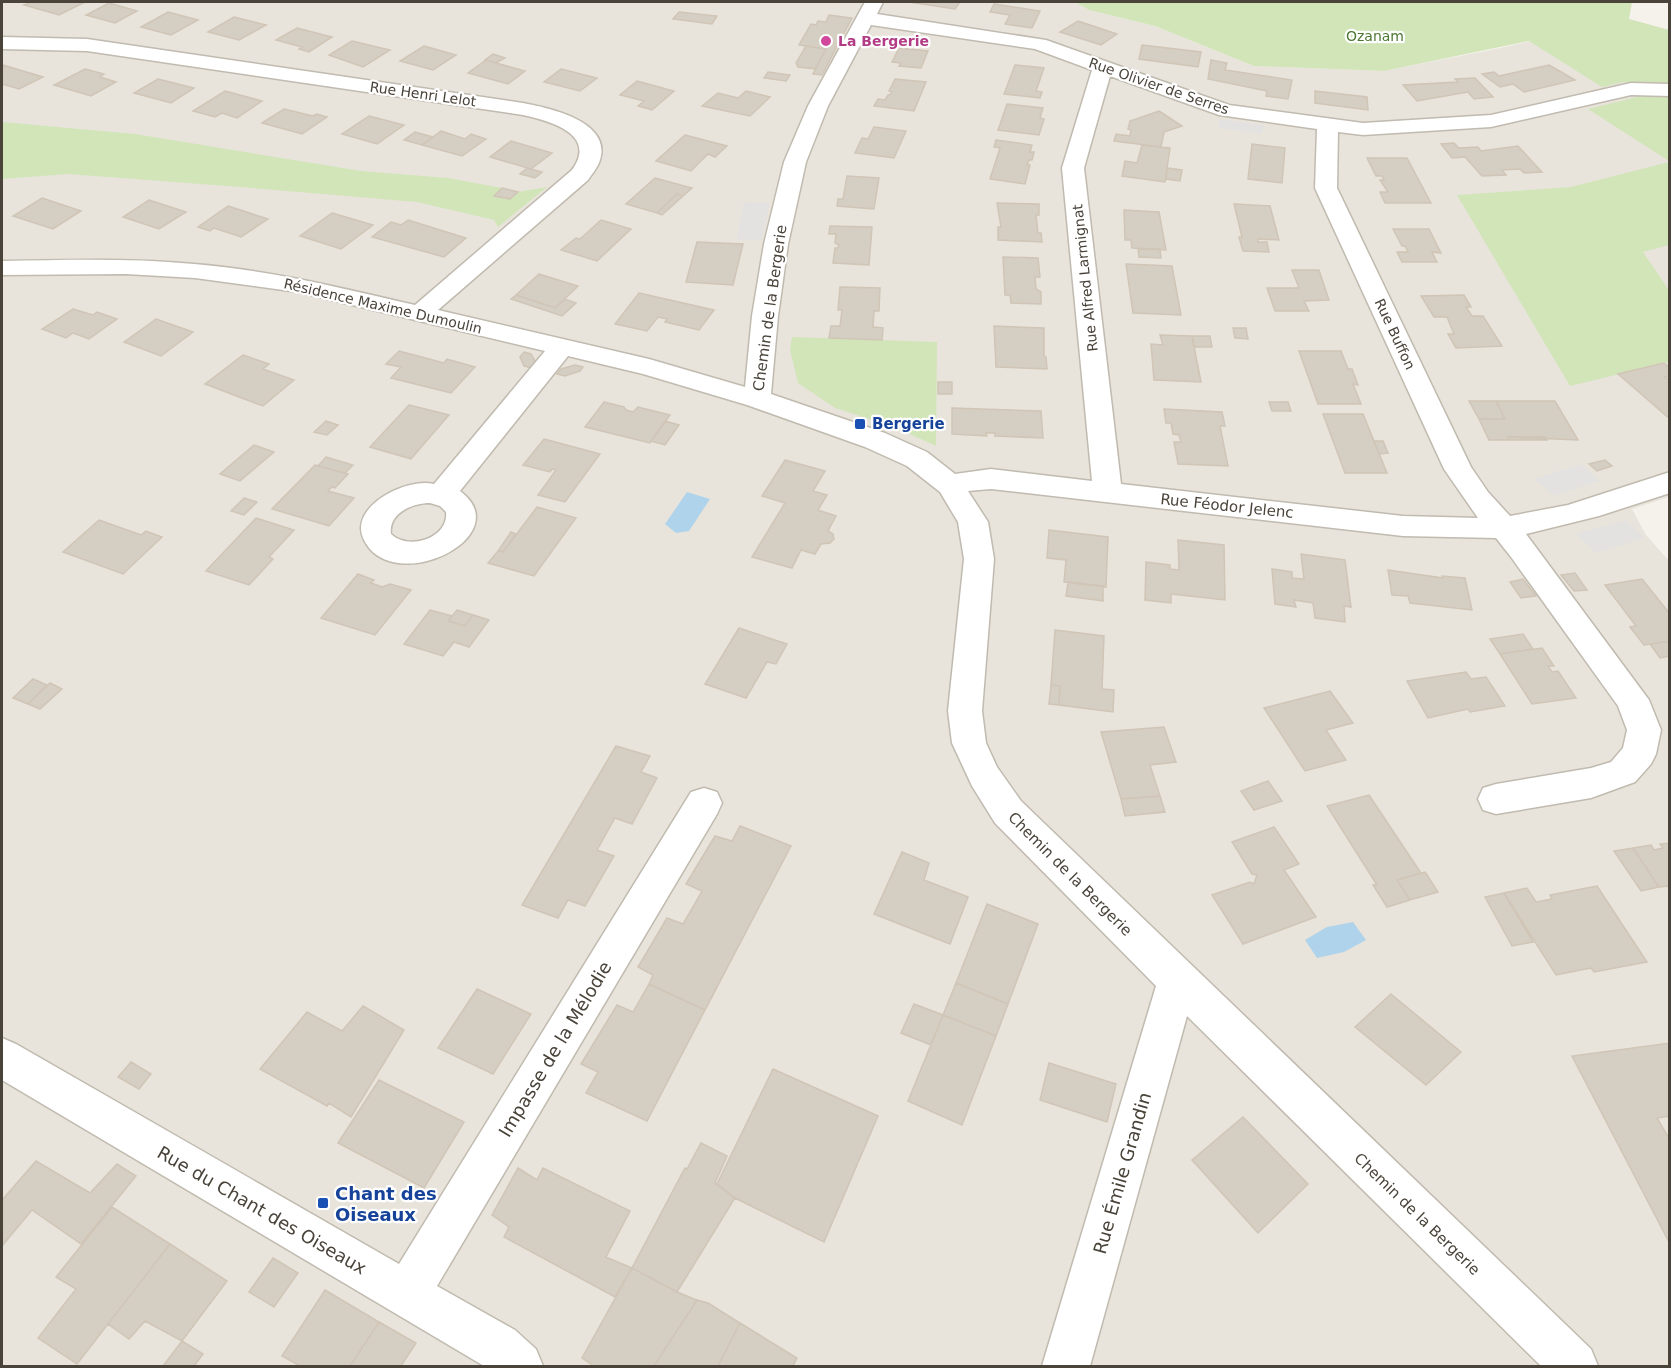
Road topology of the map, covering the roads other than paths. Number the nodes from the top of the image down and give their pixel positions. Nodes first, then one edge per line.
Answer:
1 (869, 10) edge
2 (2, 43) edge
3 (1103, 67) junction
4 (1670, 90) edge
5 (1328, 126) junction
6 (2, 268) edge
7 (420, 313) junction
8 (563, 346) junction
9 (758, 399) junction
10 (1670, 482) edge
11 (950, 485) junction
12 (1108, 493) junction
13 (442, 494) dead end
14 (1505, 528) junction
15 (1496, 799) dead end
16 (704, 803) dead end
17 (1177, 980) junction
18 (2, 1058) edge
19 (406, 1294) junction
20 (519, 1366) edge
21 (1066, 1366) edge
22 (1574, 1366) edge

1 - 3 street, Rue Olivier de Serres
1 - 9 street, Chemin de la Bergerie
2 - 7 street, Rue Henri Lelot
3 - 5 street, Rue Olivier de Serres
3 - 12 street, Rue Alfred Larmignat
4 - 5 street, Rue Olivier de Serres
5 - 14 street, Rue Buffon
6 - 7 street, Résidence Maxime Dumoulin
7 - 8 street, Résidence Maxime Dumoulin
8 - 9 street, Résidence Maxime Dumoulin
8 - 13 street
9 - 11 street, Chemin de la Bergerie
10 - 14 street, Rue Féodor Jelenc
11 - 12 street, Rue Féodor Jelenc
11 - 17 street, Chemin de la Bergerie
12 - 14 street, Rue Féodor Jelenc
14 - 15 street
16 - 19 street, Impasse de la Mélodie
17 - 21 street, Rue Émile Grandin
17 - 22 street, Chemin de la Bergerie
18 - 19 street, Rue du Chant des Oiseaux
19 - 20 street, Rue du Chant des Oiseaux

